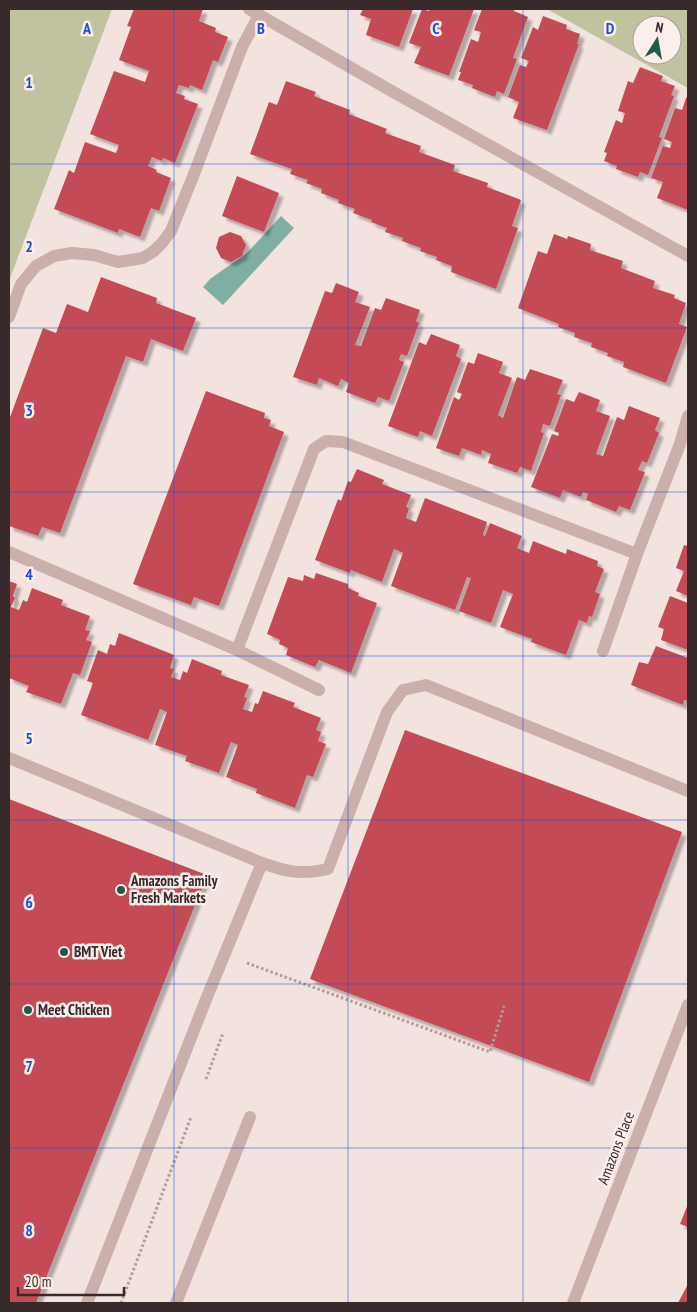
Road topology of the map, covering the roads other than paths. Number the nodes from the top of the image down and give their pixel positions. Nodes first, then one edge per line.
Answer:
1 (254, 12) edge
2 (688, 256) edge
3 (9, 317) edge
4 (688, 416) edge
5 (684, 445) edge
6 (9, 552) edge
7 (637, 554) junction
8 (237, 650) junction
9 (602, 651) dead end
10 (319, 690) dead end
11 (9, 758) edge
12 (688, 792) edge
13 (262, 862) junction
14 (688, 1005) edge
15 (250, 1117) dead end
16 (87, 1303) edge
17 (176, 1303) edge
18 (573, 1303) edge

1 - 2 street
1 - 3 street
4 - 5 street
5 - 7 street
6 - 8 street
7 - 8 street
7 - 9 street
8 - 10 street
11 - 13 street
12 - 13 street
13 - 16 street
14 - 18 street, Amazons Place
15 - 17 street

